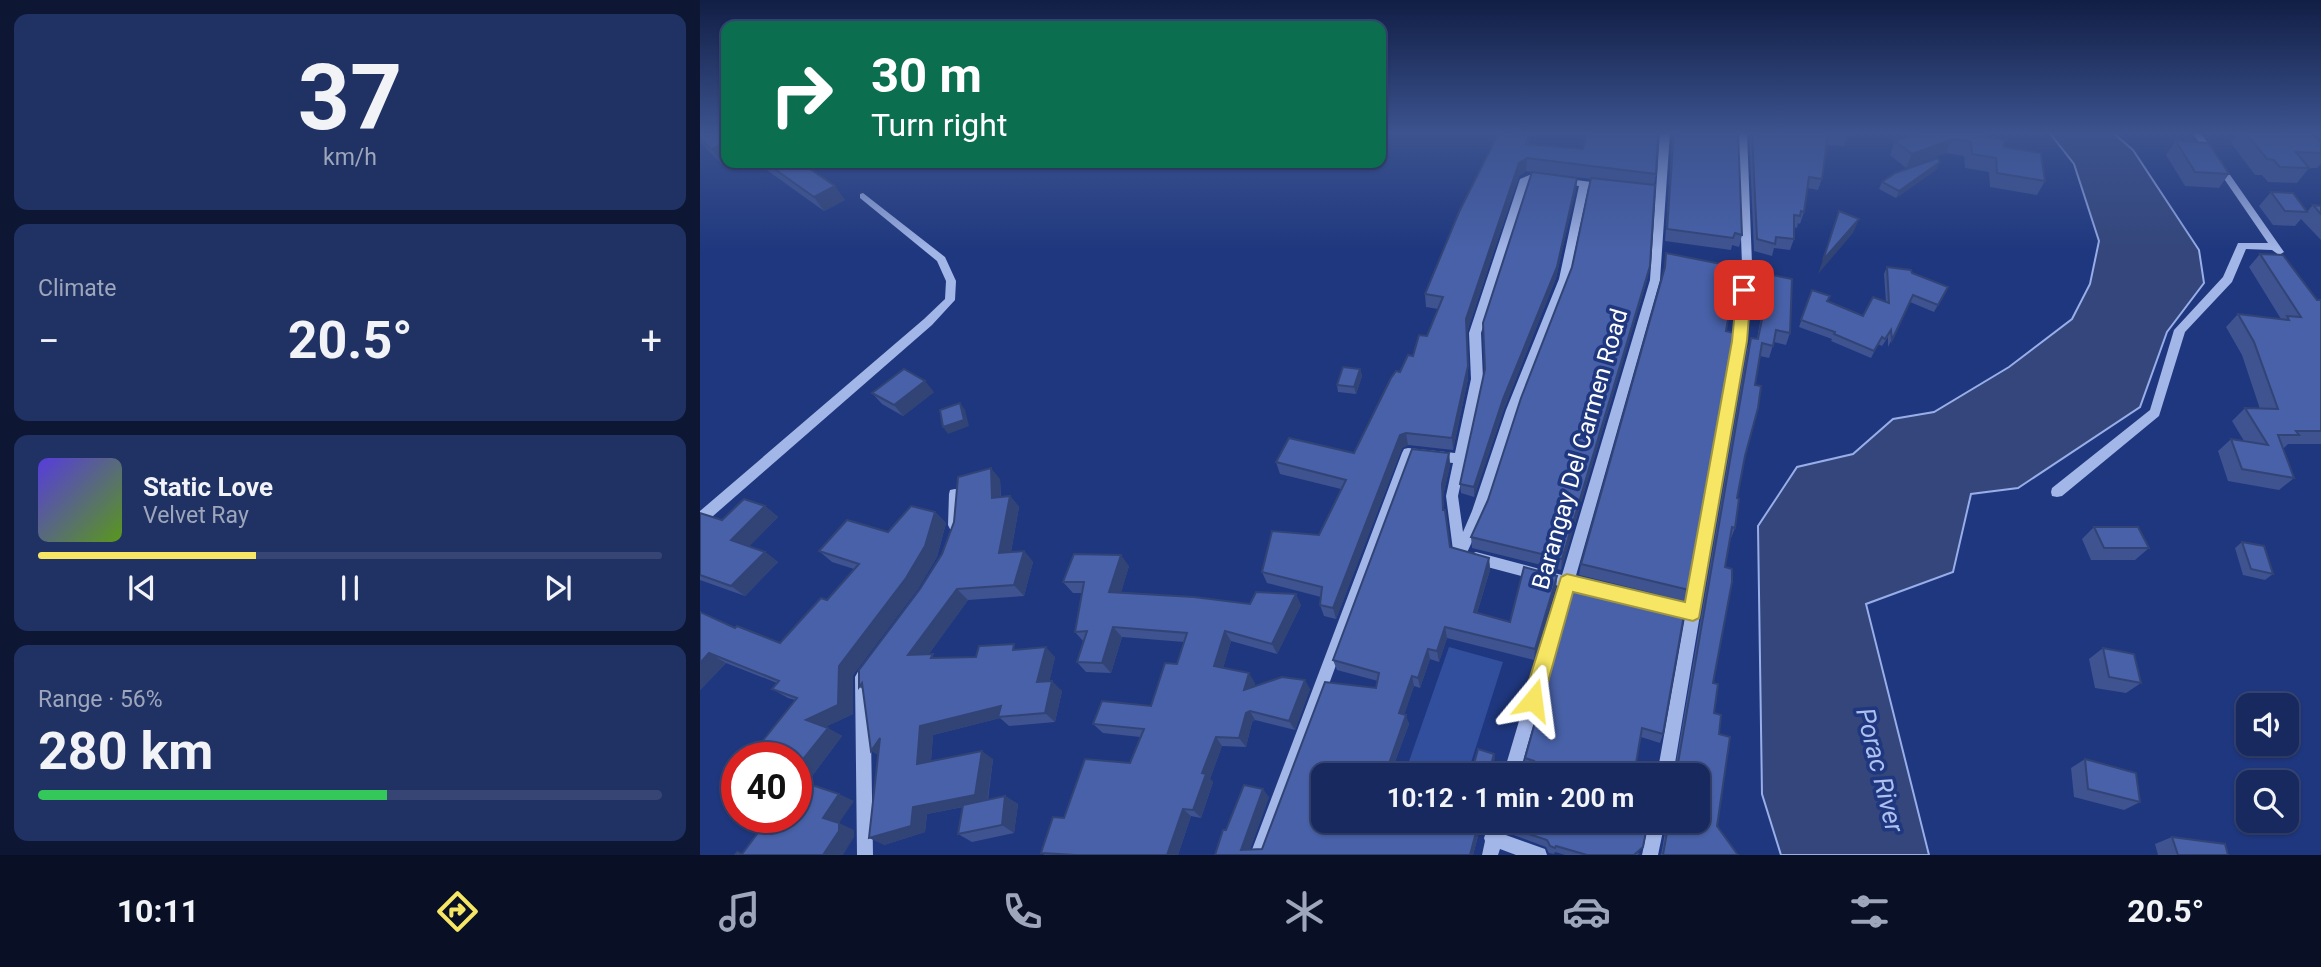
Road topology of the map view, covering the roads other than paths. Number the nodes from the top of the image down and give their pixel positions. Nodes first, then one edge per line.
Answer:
1 (1658, 172) edge
2 (1744, 172) edge
3 (2224, 172) edge
4 (1584, 184) junction
5 (1622, 189) edge
6 (863, 196) dead end
7 (2276, 247) junction
8 (2283, 258) edge
9 (1460, 459) junction
10 (2057, 492) dead end
11 (955, 494) edge
12 (700, 519) edge
13 (952, 541) edge
14 (1459, 554) junction
15 (1567, 583) junction
16 (1592, 589) edge
17 (877, 656) edge
18 (1514, 763) edge
19 (1667, 763) edge
20 (1655, 833) edge
21 (1491, 847) edge
22 (865, 855) edge
23 (1258, 855) edge
24 (1539, 855) edge
25 (1650, 855) edge

1 - 15 street, Barangay Del Carmen Road
2 - 19 street
3 - 7 street
4 - 5 street
4 - 9 street
4 - 14 street
6 - 12 street
7 - 8 street
7 - 10 street
9 - 14 street
9 - 23 street
11 - 13 street
14 - 15 street
15 - 16 street
15 - 18 street, Barangay Del Carmen Road
17 - 22 street
20 - 25 street
21 - 24 street

